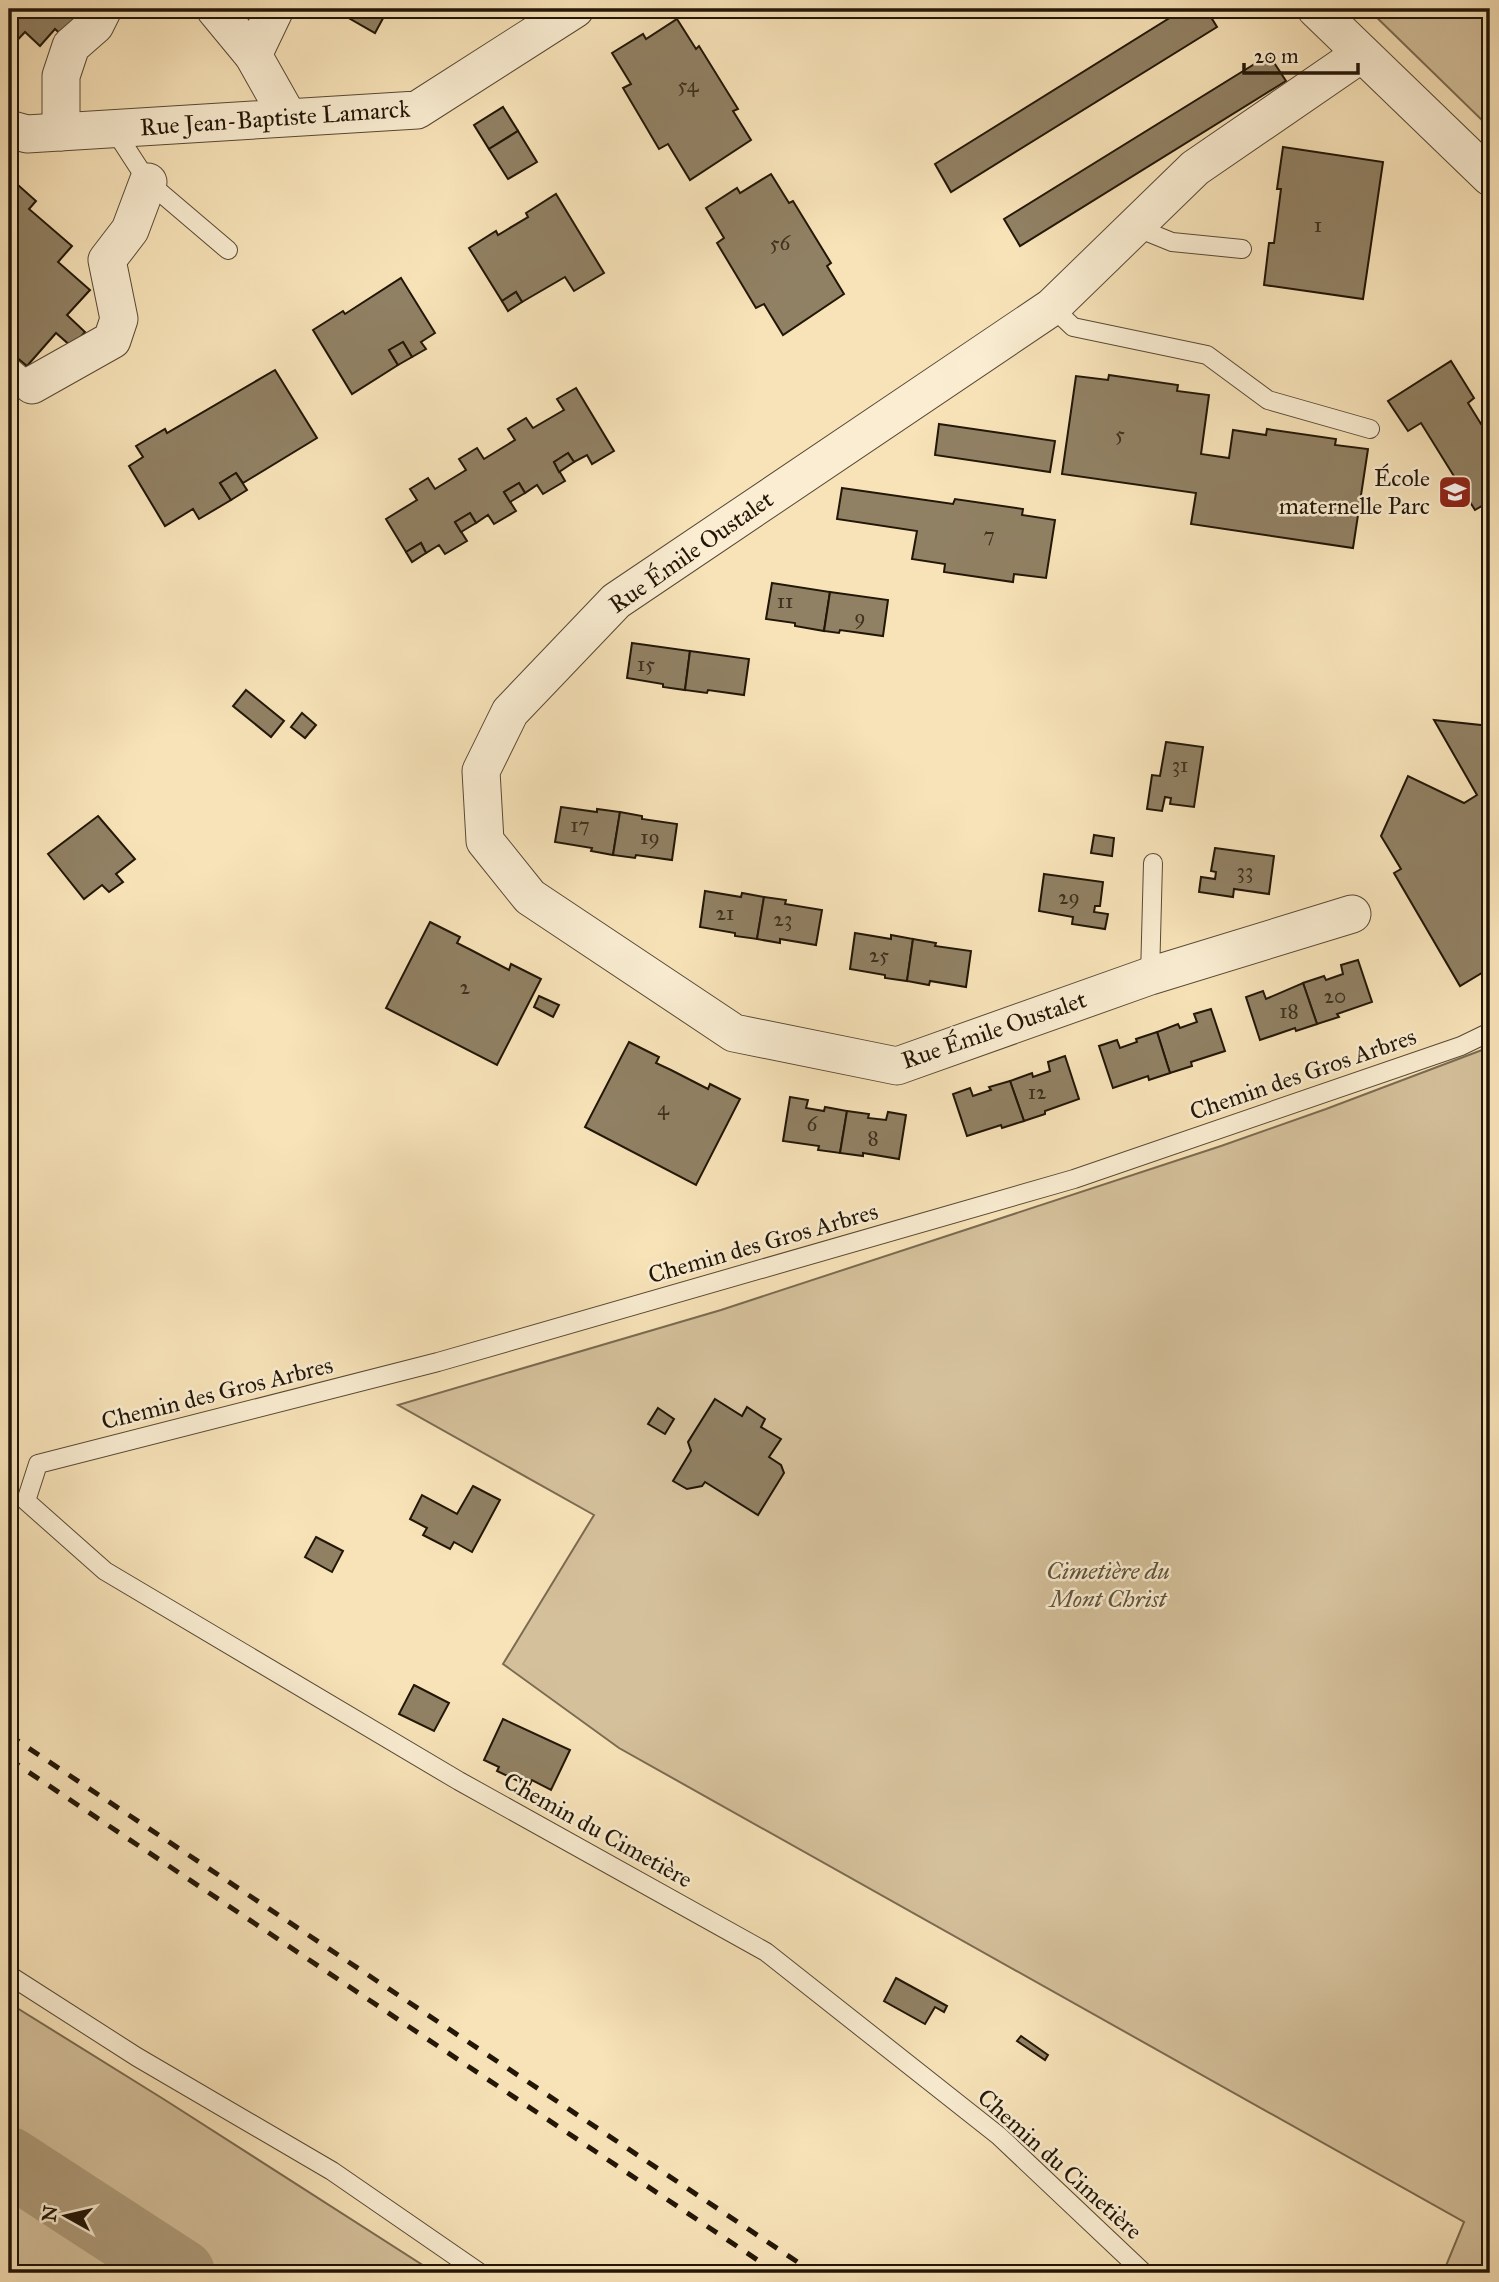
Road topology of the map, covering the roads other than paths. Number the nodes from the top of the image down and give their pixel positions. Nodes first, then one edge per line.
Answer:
1 (103, 9) edge
2 (215, 9) edge
3 (275, 9) edge
4 (575, 9) edge
5 (1316, 9) edge
6 (1361, 54) junction
7 (253, 55) junction
8 (288, 117) junction
9 (113, 128) junction
10 (9, 129) edge
11 (61, 132) junction
12 (1490, 177) edge
13 (148, 182) junction
14 (1135, 227) junction
15 (1242, 248) dead end
16 (228, 250) dead end
17 (1052, 307) junction
18 (20, 375) edge
19 (1370, 429) dead end
20 (1153, 863) dead end
21 (1352, 914) dead end
22 (1150, 976) junction
23 (1490, 1032) edge
24 (38, 1464) joint
25 (9, 1975) edge
26 (481, 2273) edge
27 (1144, 2273) edge

1 - 11 street
2 - 7 street
3 - 7 street
4 - 8 street, Rue Jean-Baptiste Lamarck
5 - 6 street
6 - 12 street
6 - 14 street, Rue Émile Oustalet
7 - 8 street
8 - 9 street, Rue Jean-Baptiste Lamarck
9 - 11 street, Rue Jean-Baptiste Lamarck
9 - 13 lane, Rue Jean-Baptiste Lamarck
10 - 11 street, Rue Jean-Baptiste Lamarck
13 - 16 lane, Rue Jean-Baptiste Lamarck
13 - 18 street
14 - 15 lane
14 - 17 street, Rue Émile Oustalet
17 - 19 lane
17 - 22 street, Rue Émile Oustalet
20 - 22 lane
21 - 22 street, Rue Émile Oustalet
23 - 24 lane, Chemin des Gros Arbres
24 - 27 lane, Chemin du Cimetière
25 - 26 lane

